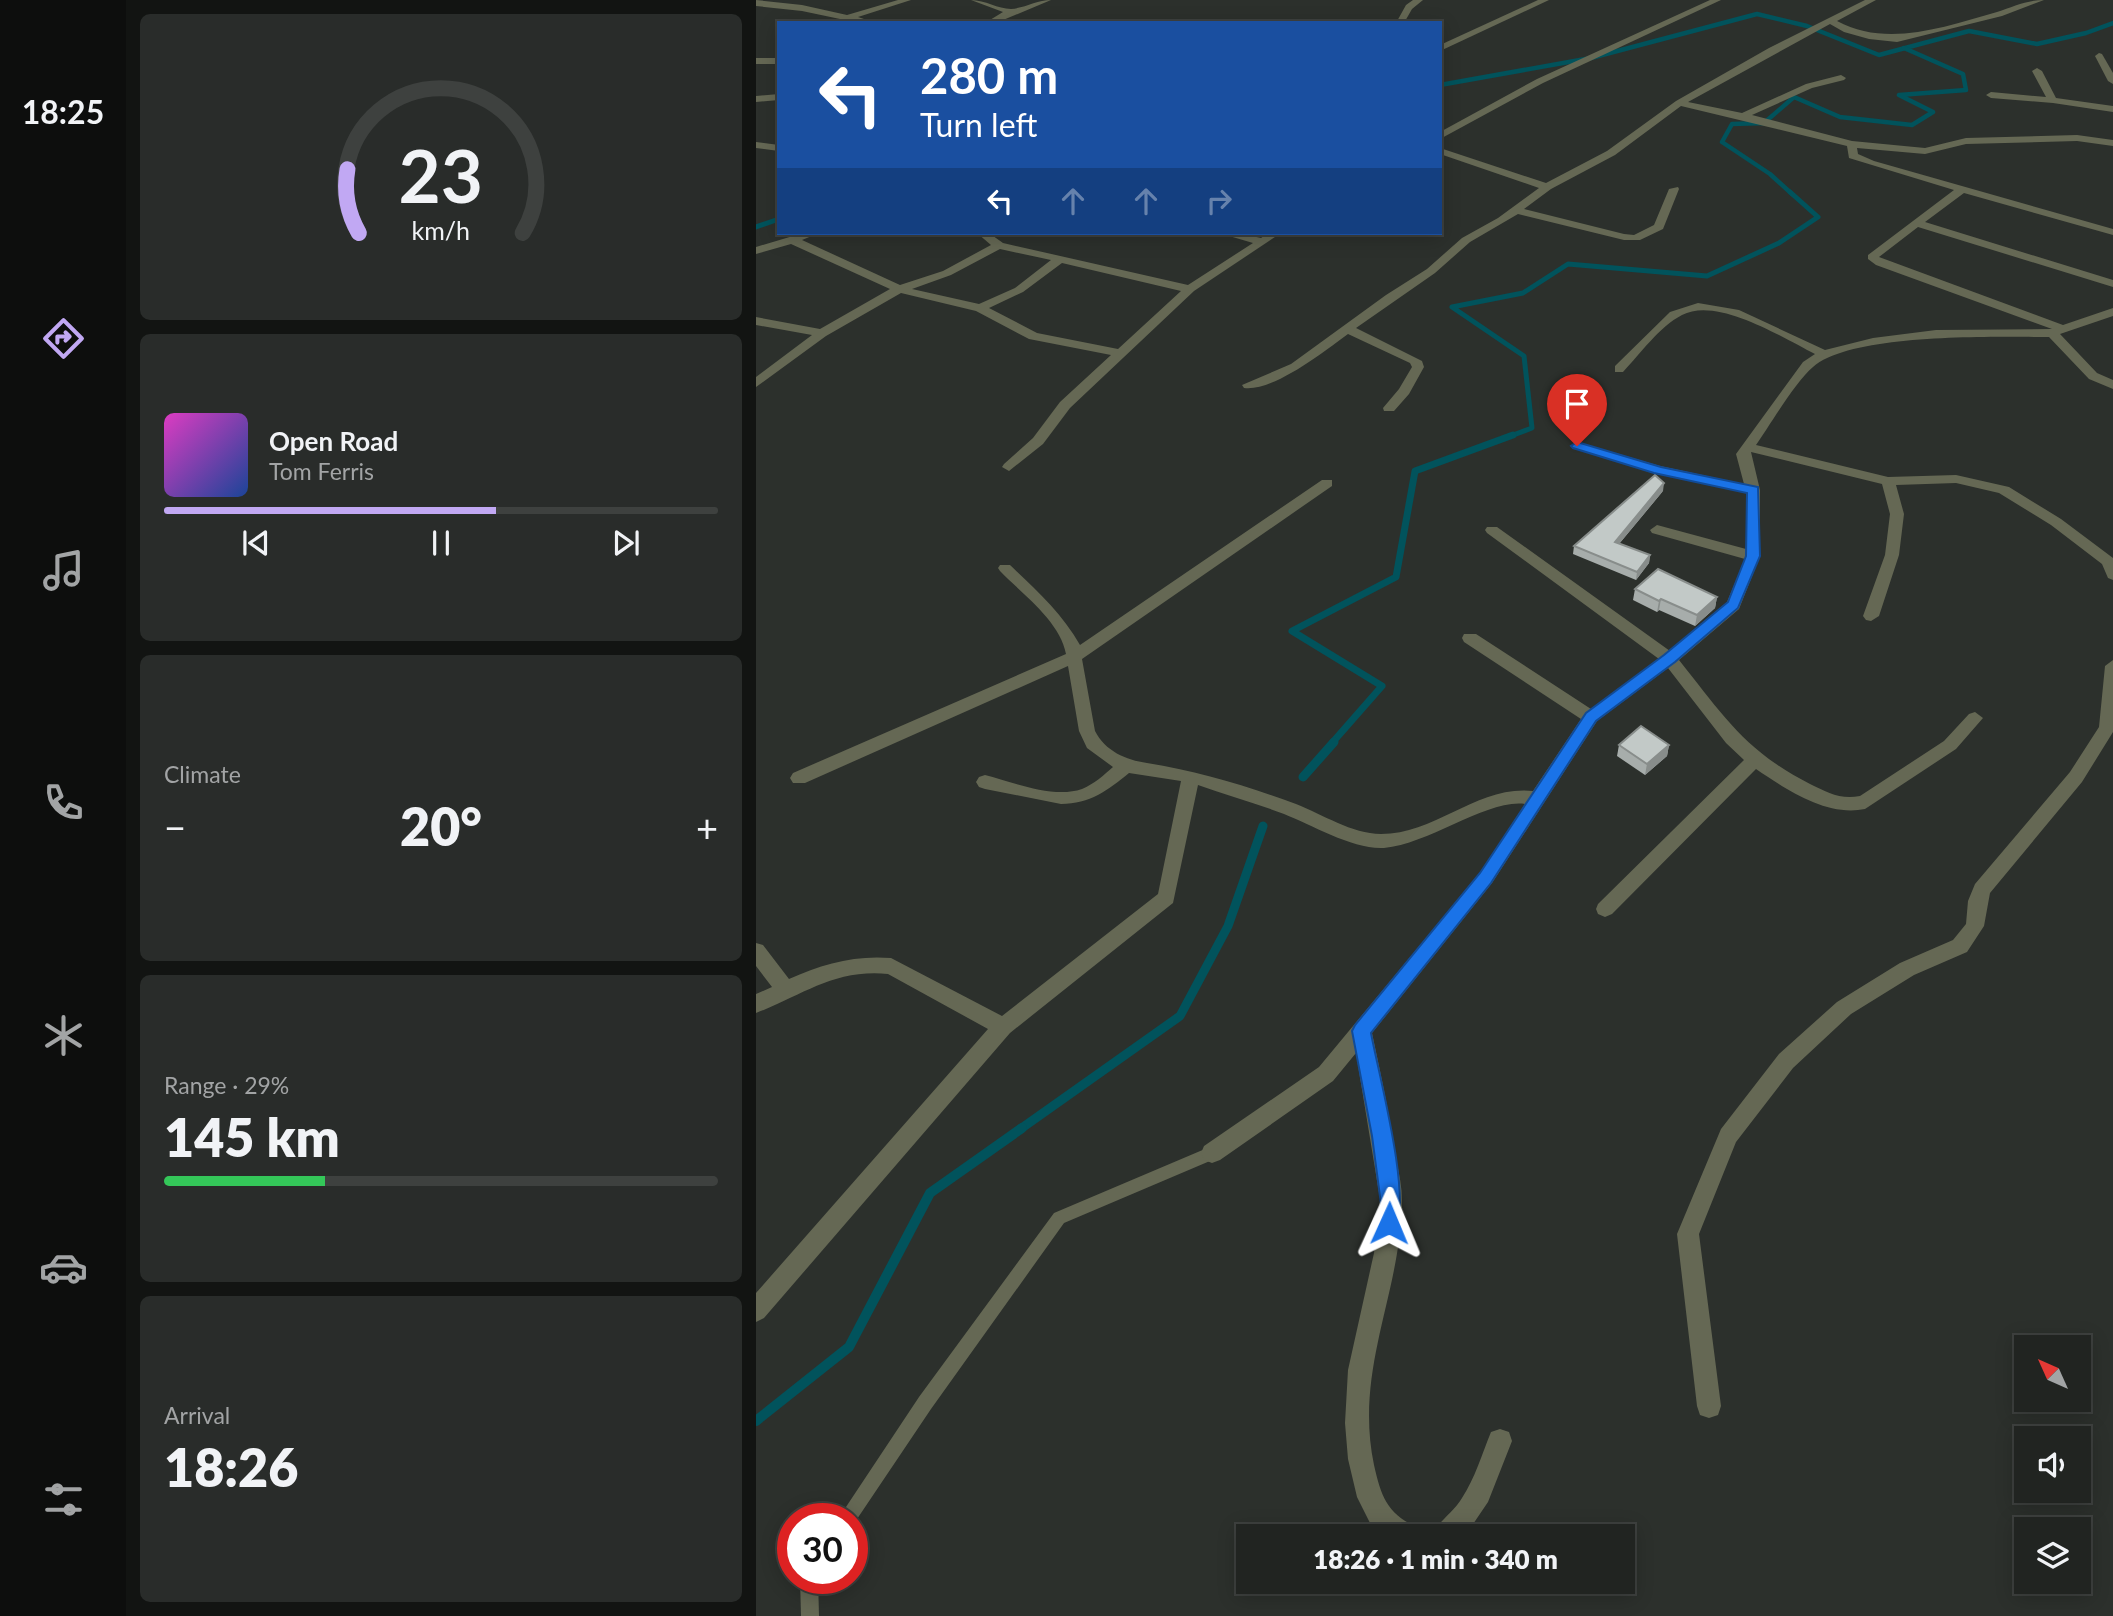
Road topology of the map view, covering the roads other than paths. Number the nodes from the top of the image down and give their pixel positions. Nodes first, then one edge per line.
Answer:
1 (907, 0) edge
2 (975, 0) edge
3 (1047, 0) edge
4 (1419, 0) edge
5 (1545, 0) edge
6 (1717, 0) edge
7 (1872, 0) edge
8 (2040, 0) edge
9 (756, 3) edge
10 (1010, 12) junction
11 (848, 18) junction
12 (862, 21) edge
13 (993, 21) edge
14 (1401, 21) edge
15 (1830, 21) junction
16 (1442, 47) edge
17 (2099, 56) dead end
18 (756, 61) edge
19 (777, 61) edge
20 (2037, 71) dead end
21 (1841, 78) dead end
22 (2113, 81) edge
23 (1991, 95) dead end
24 (777, 97) edge
25 (756, 99) edge
26 (2053, 100) junction
27 (1679, 103) junction
28 (2113, 110) edge
29 (1743, 116) junction
30 (1442, 135) edge
31 (2112, 141) edge
32 (1852, 144) junction
33 (756, 145) edge
34 (777, 148) edge
35 (1442, 152) edge
36 (1547, 187) junction
37 (1674, 189) dead end
38 (1962, 189) junction
39 (1516, 210) junction
40 (1915, 223) junction
41 (2113, 232) edge
42 (806, 235) edge
43 (985, 235) edge
44 (1233, 235) edge
45 (1272, 235) edge
46 (790, 239) junction
47 (1261, 241) junction
48 (999, 245) junction
49 (758, 248) edge
50 (1062, 258) junction
51 (2113, 284) edge
52 (899, 289) junction
53 (1191, 289) junction
54 (980, 309) junction
55 (2113, 312) edge
56 (756, 321) edge
57 (1348, 329) junction
58 (2057, 331) junction
59 (822, 333) junction
60 (1121, 354) junction
61 (1824, 354) junction
62 (1619, 369) dead end
63 (756, 383) edge
64 (1248, 385) dead end
65 (2113, 385) edge
66 (1389, 408) dead end
67 (1577, 446) dead end
68 (1748, 447) junction
69 (1009, 467) dead end
70 (1888, 481) junction
71 (1327, 483) dead end
72 (1753, 490) junction
73 (1492, 530) dead end
74 (1657, 530) dead end
75 (1753, 556) junction
76 (1005, 568) dead end
77 (2113, 575) edge
78 (1871, 616) dead end
79 (1470, 638) dead end
80 (1074, 657) junction
81 (1670, 659) junction
82 (2113, 666) edge
83 (1591, 717) junction
84 (1975, 718) dead end
85 (2110, 727) edge
86 (1755, 760) junction
87 (1126, 766) junction
88 (1191, 776) junction
89 (799, 778) dead end
90 (985, 782) dead end
91 (1540, 799) junction
92 (1605, 909) dead end
93 (756, 951) edge
94 (786, 990) junction
95 (756, 1004) edge
96 (1003, 1027) junction
97 (1361, 1031) junction
98 (1212, 1153) joint
99 (756, 1310) edge
100 (1709, 1406) dead end
101 (1500, 1441) dead end
102 (858, 1503) edge
103 (1384, 1524) edge
104 (1458, 1524) edge
105 (809, 1594) edge
106 (810, 1616) edge

1 - 11 street
2 - 10 street
3 - 10 street
4 - 14 street
5 - 16 street
6 - 30 street
7 - 15 street
8 - 15 street
9 - 11 street
10 - 13 street
11 - 12 street
15 - 27 street
17 - 22 street
18 - 19 street
20 - 26 street
21 - 29 street
23 - 26 street
24 - 25 street
26 - 28 street
27 - 29 street
27 - 36 street
29 - 32 street
31 - 32 street
32 - 38 street
33 - 34 street
35 - 36 street
36 - 39 street
37 - 39 street
38 - 40 street
38 - 41 street
39 - 57 street
40 - 51 street
40 - 58 street
42 - 46 street
43 - 48 street
44 - 47 street
45 - 47 street
46 - 49 street
46 - 52 street
47 - 53 street
48 - 50 street
48 - 52 street
50 - 53 street
50 - 54 street
52 - 54 street
52 - 59 street
53 - 60 street
54 - 60 street
55 - 58 street
56 - 59 street
57 - 64 street
57 - 66 street
58 - 61 street
58 - 65 street
59 - 63 street
60 - 69 street
61 - 62 street
61 - 68 street
67 - 72 street
68 - 70 street
68 - 72 street
70 - 77 street
70 - 78 street
71 - 80 street
72 - 75 street
73 - 81 street
74 - 75 street
75 - 81 street
76 - 80 street
79 - 83 street
80 - 87 street
80 - 89 street
81 - 83 street
81 - 86 street
82 - 85 street
83 - 91 street
84 - 86 street
85 - 100 street
86 - 92 street
87 - 88 street
87 - 90 street
88 - 91 street
88 - 96 street
91 - 97 street
93 - 94 street
94 - 95 street
94 - 96 street
96 - 99 street
97 - 98 street
97 - 103 street
98 - 102 lane
101 - 104 street
105 - 106 lane

